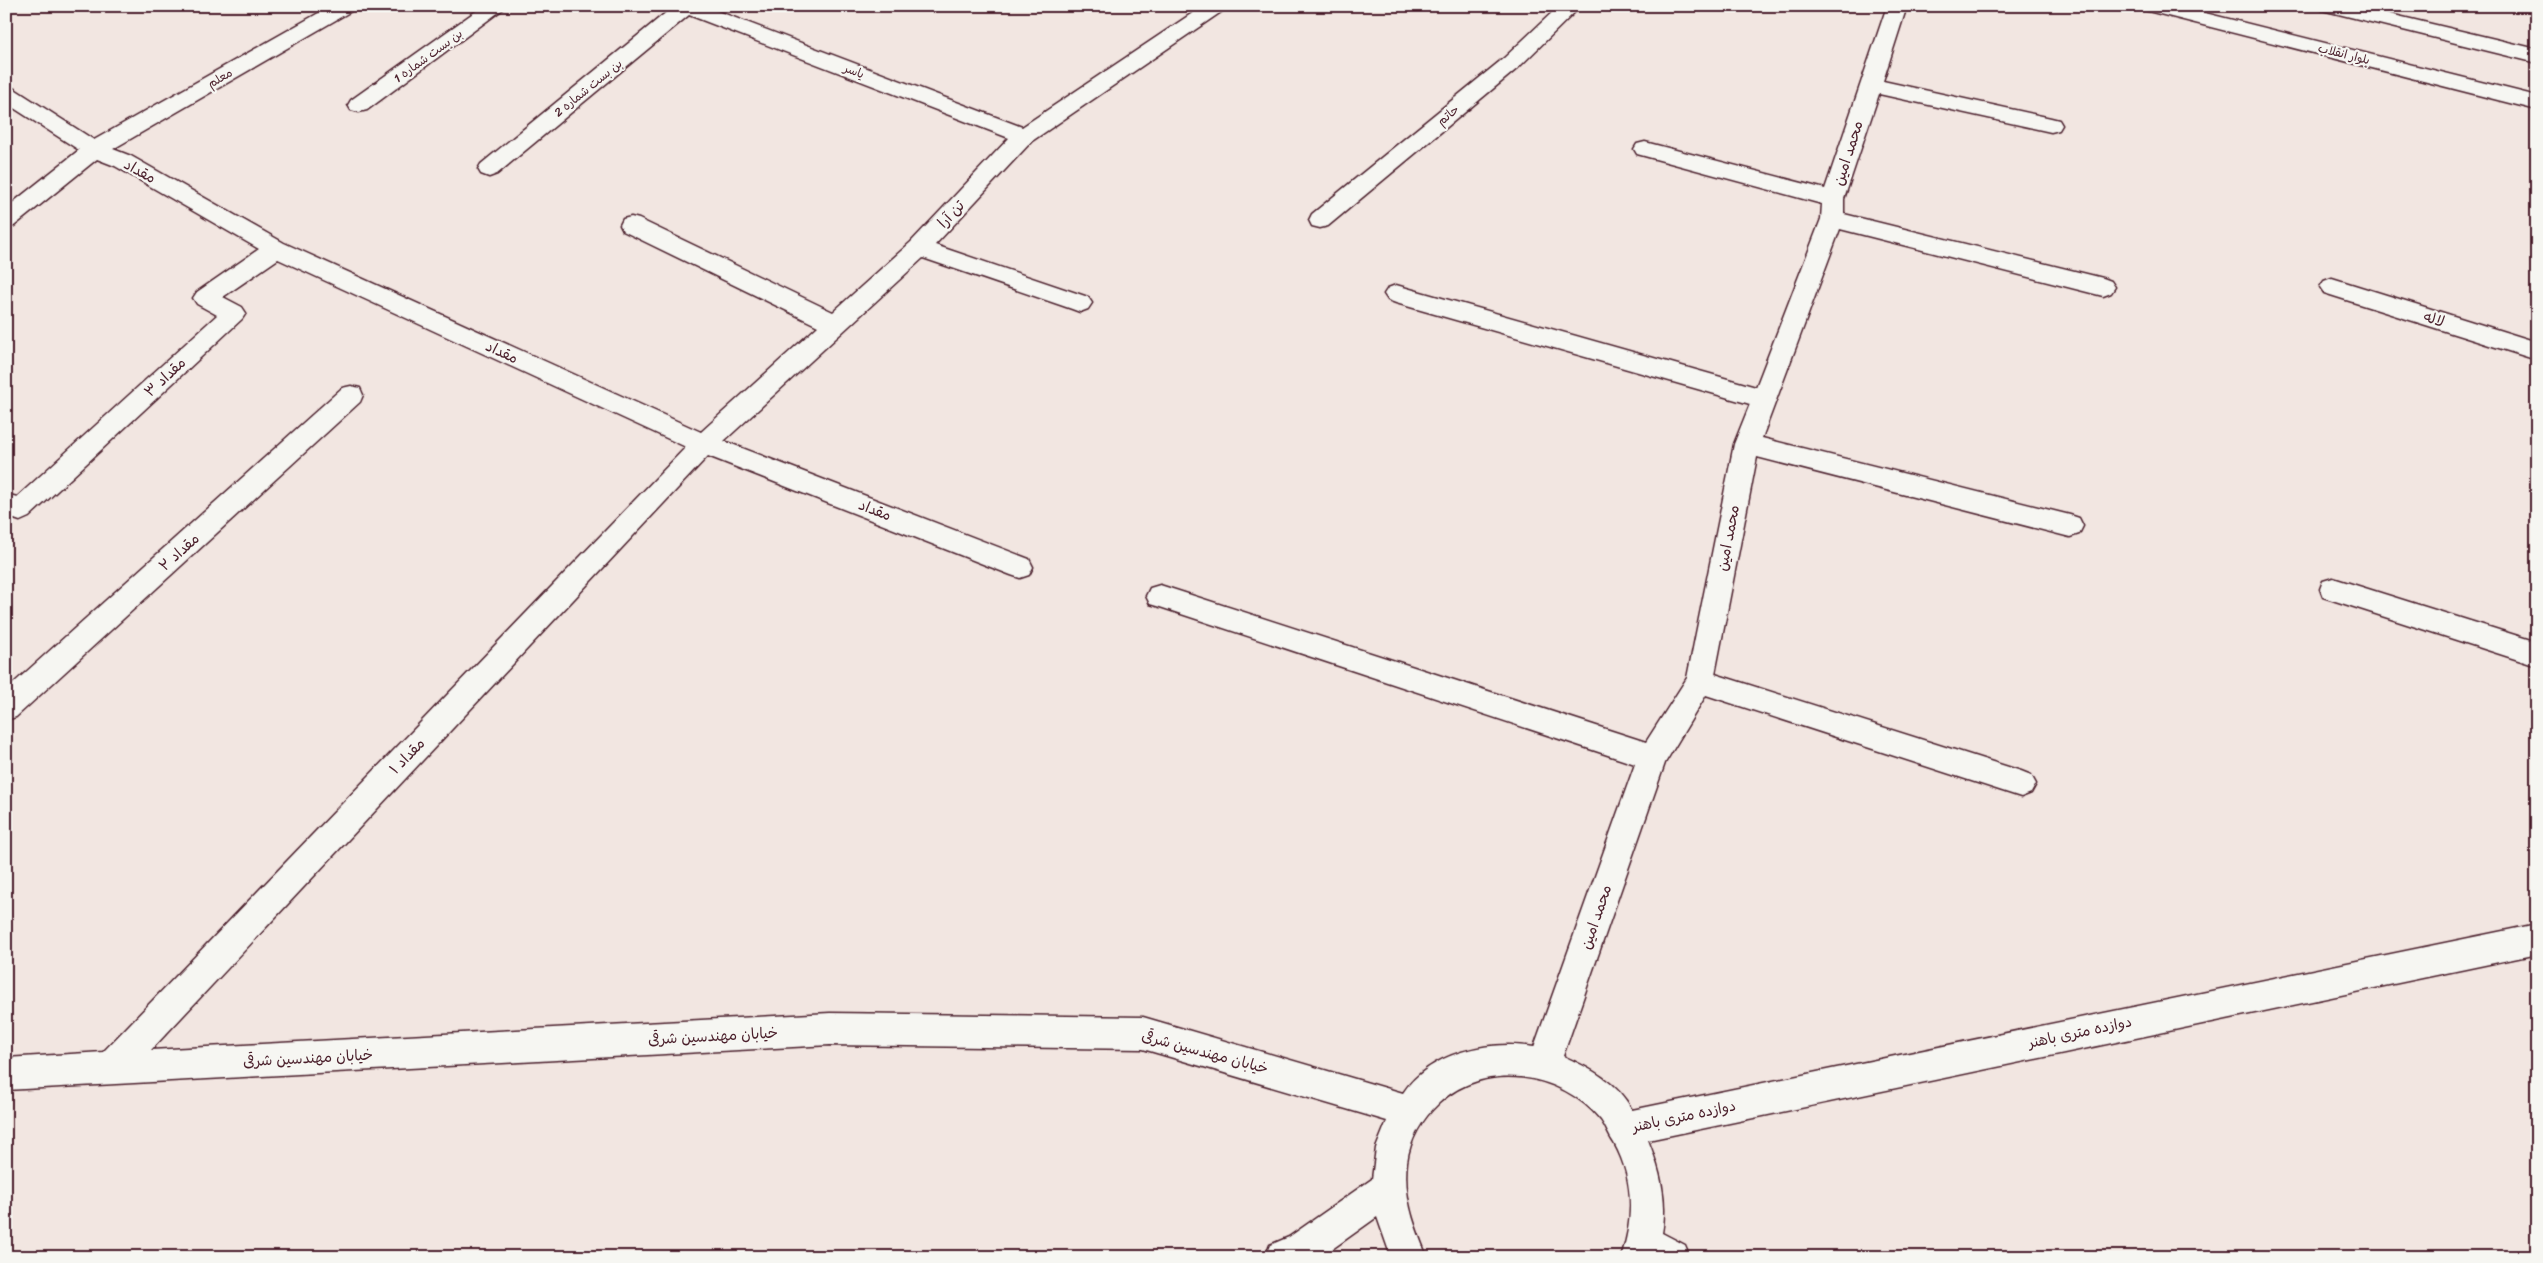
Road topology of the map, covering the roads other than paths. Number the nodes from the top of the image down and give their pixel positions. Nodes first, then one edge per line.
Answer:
1 (346, 6) edge
2 (497, 6) edge
3 (685, 6) edge
4 (1217, 6) edge
5 (1571, 6) edge
6 (1897, 6) edge
7 (2152, 6) edge
8 (2329, 6) edge
9 (2537, 56) edge
10 (1870, 85) junction
11 (6, 93) edge
12 (2537, 103) edge
13 (360, 105) dead end
14 (2051, 125) dead end
15 (1024, 136) junction
16 (1645, 149) dead end
17 (94, 150) junction
18 (490, 169) dead end
19 (1832, 209) junction
20 (6, 220) edge
21 (1320, 220) dead end
22 (632, 225) dead end
23 (919, 248) junction
24 (276, 249) junction
25 (2103, 287) dead end
26 (2332, 287) dead end
27 (1396, 294) dead end
28 (1080, 303) dead end
29 (836, 324) junction
30 (2537, 351) edge
31 (351, 395) dead end
32 (1763, 398) junction
33 (704, 444) junction
34 (1747, 444) junction
35 (6, 504) edge
36 (2070, 526) dead end
37 (1020, 567) dead end
38 (2333, 589) dead end
39 (1160, 596) dead end
40 (2537, 654) edge
41 (1700, 681) junction
42 (6, 708) edge
43 (1652, 757) junction
44 (2021, 784) dead end
45 (2537, 939) edge
46 (1544, 1063) junction
47 (110, 1068) junction
48 (6, 1074) edge
49 (1409, 1111) junction
50 (1624, 1128) junction
51 (1388, 1189) junction
52 (1652, 1252) edge
53 (1291, 1255) edge
54 (1410, 1257) edge

1 - 17 street, معلم
2 - 13 street, بن بست شماره 1
3 - 15 street, یاسر
3 - 18 street, بن بست شماره 2
4 - 15 street, تن آرا
5 - 21 street, حاتم
6 - 10 street, محمد امین
7 - 12 street, بلوار انقلاب
8 - 9 street
10 - 14 street
10 - 19 street, محمد امین
11 - 17 street, مقداد
15 - 23 street, تن آرا
16 - 19 street
17 - 20 street, معلم
17 - 24 street, مقداد
19 - 25 street
19 - 32 street, محمد امین
22 - 29 street
23 - 28 street
23 - 29 street, تن آرا
24 - 33 street, مقداد
24 - 35 street, مقداد ۳
26 - 30 street, لاله
27 - 32 street
29 - 33 street, تن آرا
31 - 42 street, مقداد ۲
32 - 34 street, محمد امین
33 - 37 street, مقداد
33 - 47 street, مقداد ۱
34 - 36 street
34 - 41 street, محمد امین
38 - 40 street
39 - 43 street
41 - 43 street, محمد امین
41 - 44 street
43 - 46 street, محمد امین
45 - 50 street, دوازده متری باهنر
46 - 49 street
46 - 50 street
47 - 48 street, خیابان مهندسین شرقی
47 - 49 street, خیابان مهندسین شرقی
49 - 51 street
50 - 52 street
51 - 53 street
51 - 54 street

